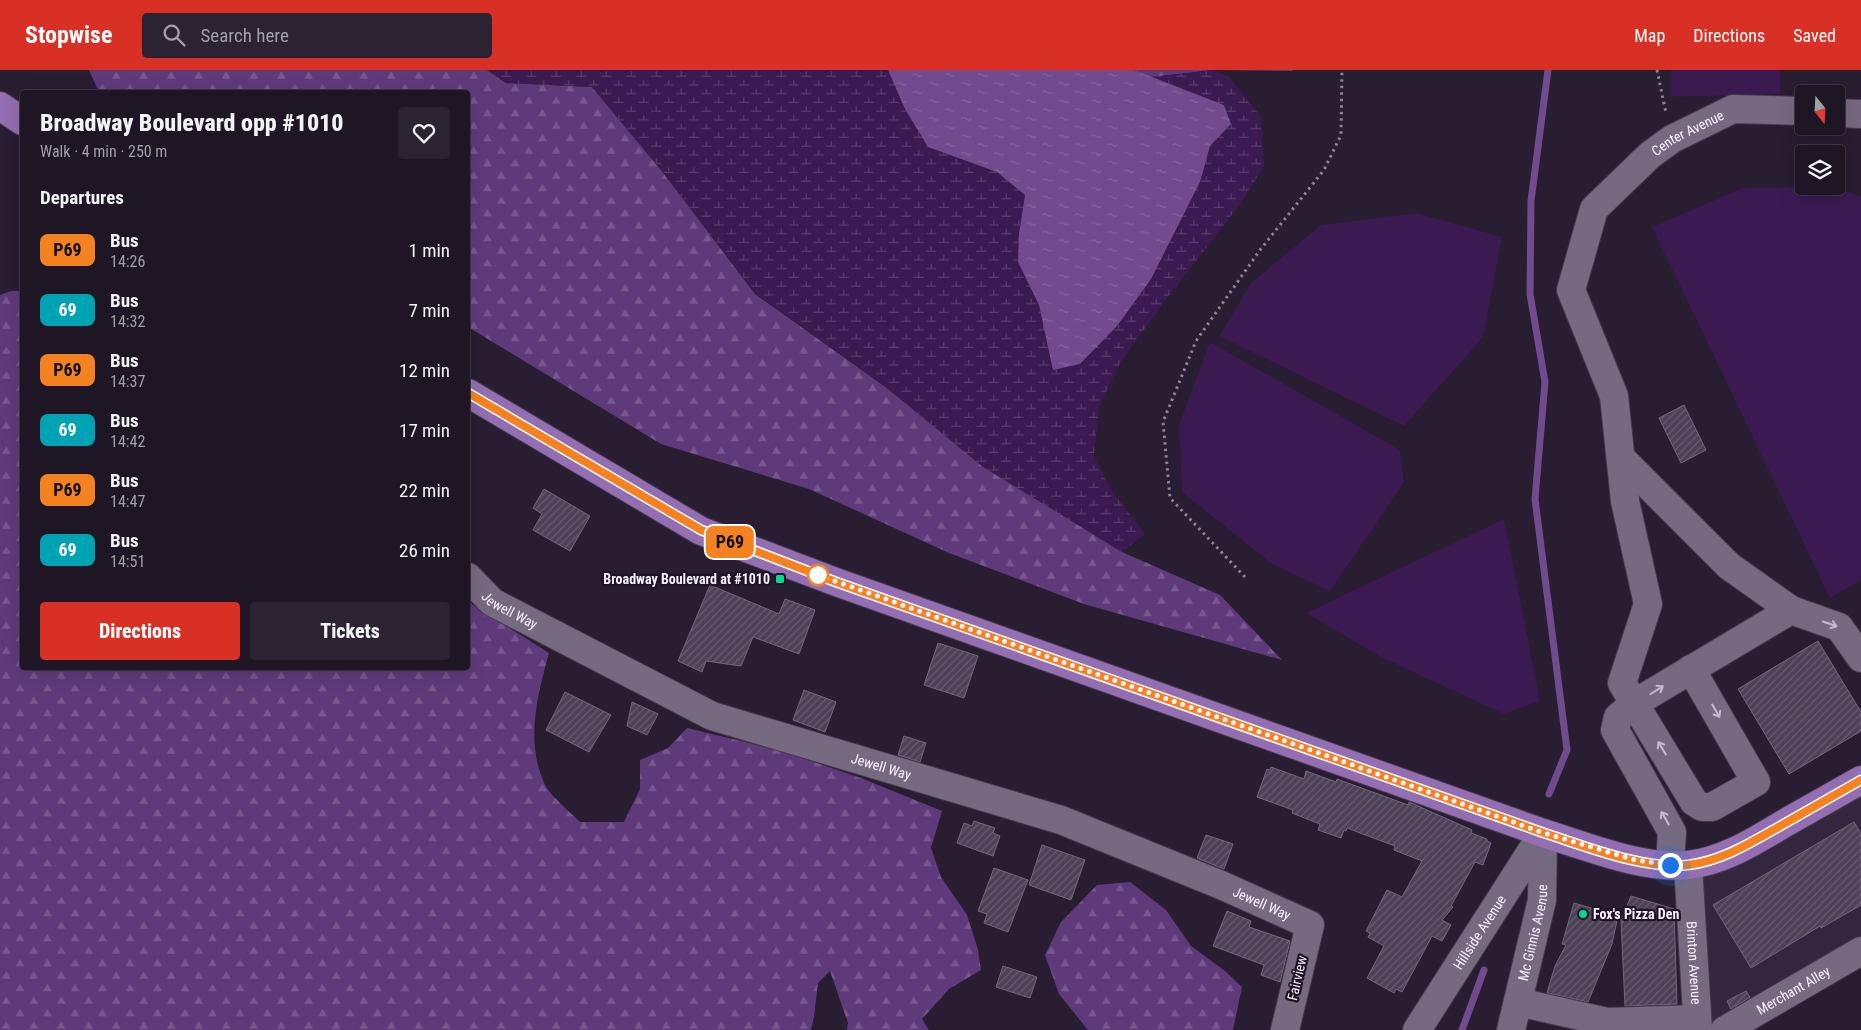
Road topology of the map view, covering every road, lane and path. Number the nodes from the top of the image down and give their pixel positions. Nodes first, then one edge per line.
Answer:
1 (1342, 70) edge
2 (1656, 70) edge
3 (1795, 112) edge
4 (1845, 113) edge
5 (1861, 114) edge
6 (1672, 139) junction
7 (470, 394) edge
8 (1621, 458) junction
9 (1245, 578) dead end
10 (470, 580) edge
11 (1791, 610) junction
12 (1861, 658) edge
13 (1691, 669) junction
14 (1635, 704) junction
15 (1859, 786) edge
16 (1544, 833) junction
17 (1679, 865) junction
18 (1310, 925) joint
19 (1861, 951) edge
20 (1518, 1002) junction
21 (1698, 1025) edge
22 (1606, 1026) edge
23 (1285, 1030) edge
24 (1417, 1030) edge
25 (1511, 1030) edge
26 (1725, 1030) edge

1 - 9 path
2 - 6 path
3 - 6 street, Center Avenue
4 - 5 street
6 - 8 street, Center Avenue
7 - 16 main road
8 - 11 street
8 - 14 street
10 - 18 street, Jewell Way
11 -> 12 street
11 - 13 street, Brinton Avenue
14 -> 13 street, Brinton Avenue
13 -> 14 street
17 -> 14 street, Brinton Avenue
15 - 17 main road
16 - 17 main road
16 - 20 street, Mc Ginnis Avenue
16 - 24 street, Hillside Avenue
17 - 21 street, Brinton Avenue
18 - 23 street, Fairview
19 - 26 street, Merchant Alley
20 - 22 street
20 - 25 street, Mc Ginnis Avenue
21 - 22 street

